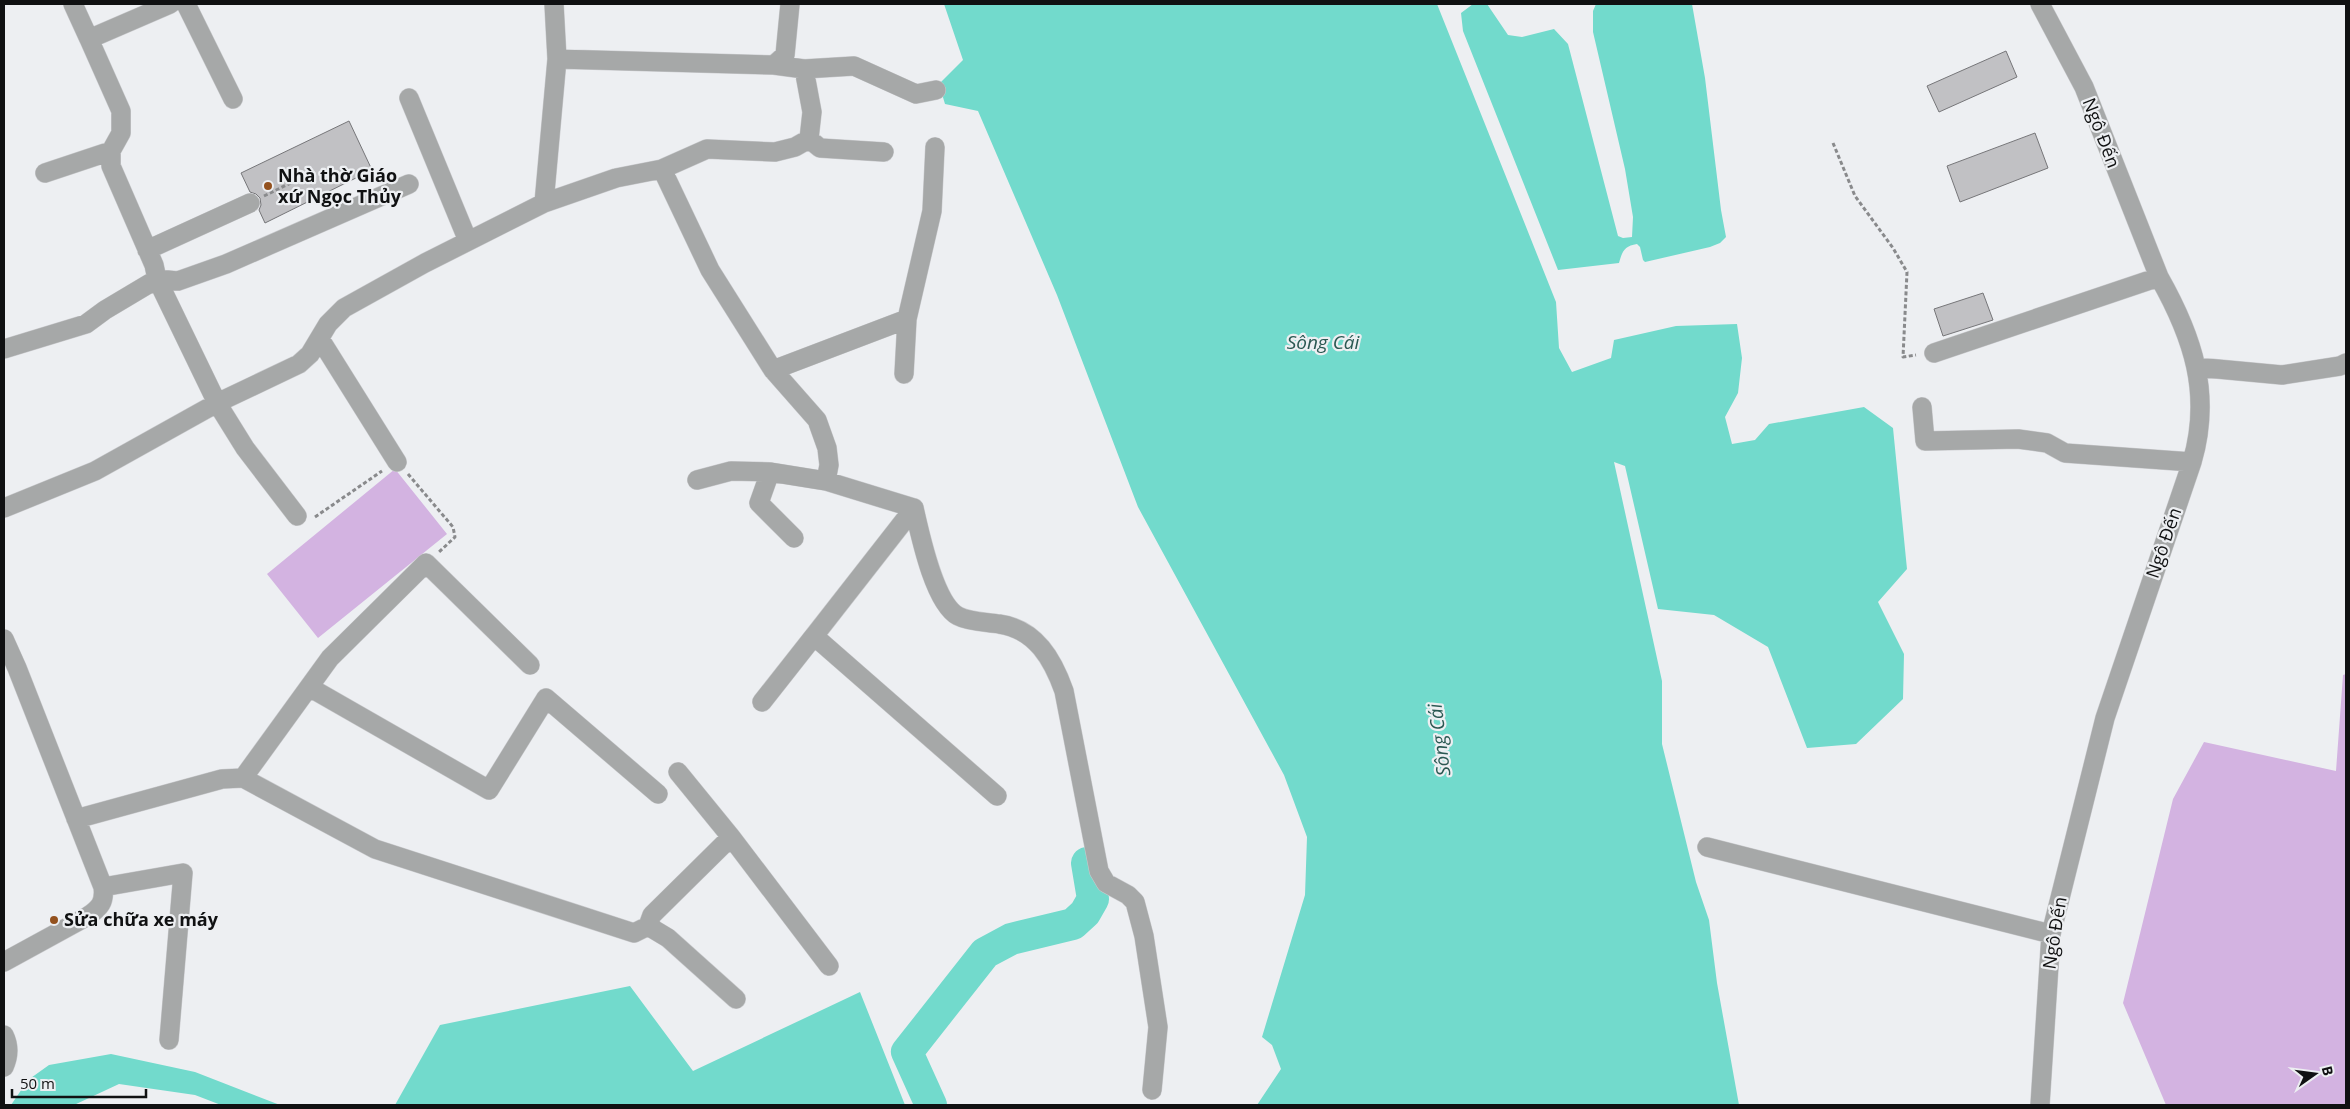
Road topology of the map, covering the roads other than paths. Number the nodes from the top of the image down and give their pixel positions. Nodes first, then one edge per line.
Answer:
1 (73, 4) edge
2 (170, 4) edge
3 (186, 4) edge
4 (554, 4) edge
5 (790, 4) edge
6 (2040, 4) edge
7 (88, 39) junction
8 (557, 59) junction
9 (774, 64) junction
10 (804, 69) junction
11 (936, 90) dead end
12 (409, 98) dead end
13 (233, 99) dead end
14 (809, 139) junction
15 (935, 147) dead end
16 (111, 151) junction
17 (884, 152) dead end
18 (662, 169) junction
19 (45, 173) dead end
20 (409, 184) dead end
21 (250, 202) road end
22 (544, 203) junction
23 (468, 241) junction
24 (147, 250) junction
25 (2159, 277) junction
26 (157, 279) junction
27 (908, 319) junction
28 (320, 339) junction
29 (4, 349) edge
30 (1934, 353) road end
31 (2346, 363) edge
32 (2196, 367) junction
33 (773, 370) junction
34 (904, 374) dead end
35 (217, 403) junction
36 (1922, 407) dead end
37 (397, 462) road end
38 (2192, 462) junction
39 (770, 472) junction
40 (697, 480) dead end
41 (826, 481) junction
42 (4, 508) edge
43 (914, 508) junction
44 (297, 516) road end
45 (794, 538) dead end
46 (814, 636) junction
47 (4, 639) edge
48 (530, 665) dead end
49 (309, 687) junction
50 (762, 702) dead end
51 (678, 772) dead end
52 (243, 778) junction
53 (658, 794) dead end
54 (997, 796) dead end
55 (76, 819) junction
56 (731, 837) junction
57 (1707, 847) dead end
58 (103, 887) junction
59 (648, 926) junction
60 (2051, 934) junction
61 (4, 962) edge
62 (829, 966) dead end
63 (736, 999) dead end
64 (4, 1035) edge
65 (169, 1040) dead end
66 (4, 1067) edge
67 (1152, 1090) dead end
68 (2040, 1105) edge

1 - 7 street
2 - 7 street
3 - 13 street
4 - 8 street
5 - 9 street
6 - 25 street, Ngô Đến
7 - 16 street
8 - 9 street
8 - 22 street
9 - 10 street
10 - 11 street
10 - 14 street
12 - 23 street
14 - 17 street
14 - 18 street
15 - 27 street
16 - 19 street
16 - 24 street
18 - 22 street
18 - 33 street
20 - 26 street
21 - 24 street
22 - 23 street
23 - 28 street
24 - 26 street
25 - 30 street
25 - 32 street, Ngô Đến
26 - 29 street
26 - 35 street
27 - 33 street
27 - 34 street
28 - 35 street
28 - 37 street
31 - 32 street
32 - 38 street, Ngô Đến
33 - 41 street
35 - 42 street
35 - 44 street
36 - 38 street
38 - 60 street, Ngô Đến
39 - 40 street
39 - 41 street
39 - 45 street
41 - 43 street
43 - 46 street
43 - 67 street
46 - 50 street
46 - 54 street
47 - 55 street
48 - 49 street
49 - 52 street
49 - 53 street
51 - 56 street
52 - 55 street
52 - 59 street
55 - 58 street
56 - 59 street
56 - 62 street
57 - 60 street
58 - 61 street
58 - 65 street
59 - 63 street
60 - 68 street, Ngô Đến
64 - 66 street

